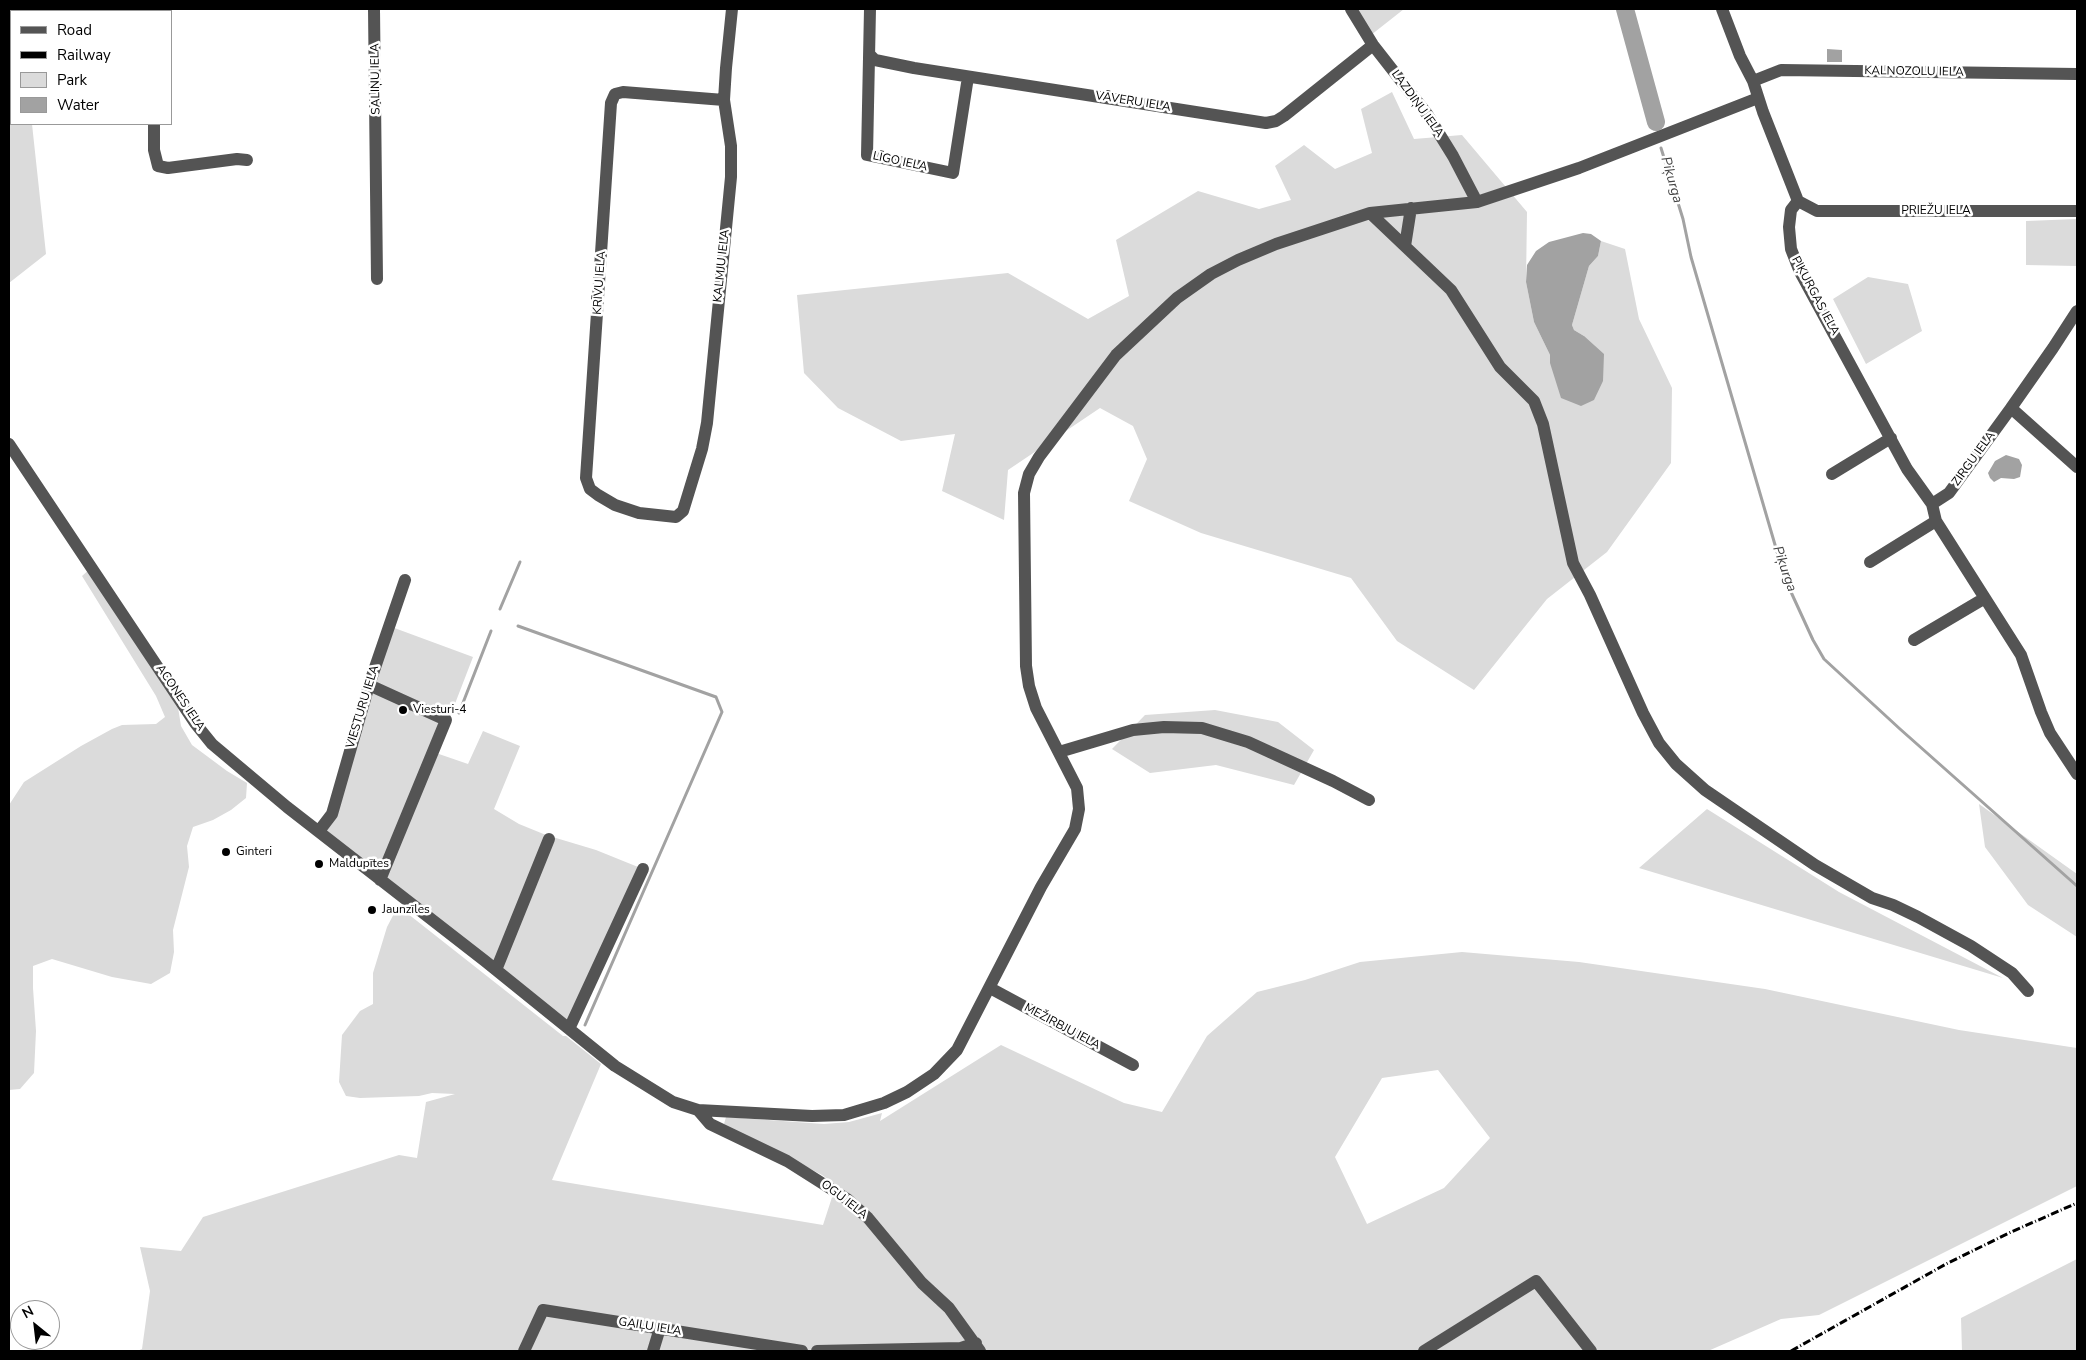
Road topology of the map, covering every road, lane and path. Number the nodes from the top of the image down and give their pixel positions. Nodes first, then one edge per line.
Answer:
1 (374, 9) edge
2 (732, 9) edge
3 (870, 9) edge
4 (1351, 9) edge
5 (1722, 9) edge
6 (1373, 45) junction
7 (870, 56) junction
8 (2077, 74) edge
9 (968, 77) junction
10 (1753, 81) junction
11 (1758, 98) junction
12 (724, 100) junction
13 (154, 125) edge
14 (247, 160) dead end
15 (1798, 201) junction
16 (1477, 202) junction
17 (1411, 208) junction
18 (2077, 211) edge
19 (1370, 213) junction
20 (1405, 246) junction
21 (377, 279) dead end
22 (2077, 311) edge
23 (2011, 408) junction
24 (1891, 438) junction
25 (9, 444) edge
26 (2077, 467) edge
27 (1832, 474) dead end
28 (1932, 504) junction
29 (676, 517) joint
30 (1936, 521) junction
31 (1870, 562) dead end
32 (405, 580) dead end
33 (1986, 598) junction
34 (1914, 640) dead end
35 (369, 684) junction
36 (1059, 752) junction
37 (2077, 774) edge
38 (1369, 800) dead end
39 (319, 831) junction
40 (549, 839) dead end
41 (643, 869) dead end
42 (380, 880) junction
43 (496, 970) junction
44 (990, 988) junction
45 (2028, 991) dead end
46 (569, 1029) junction
47 (1133, 1065) dead end
48 (698, 1110) junction
49 (660, 1328) junction
50 (978, 1347) edge
51 (524, 1351) edge
52 (653, 1351) edge
53 (802, 1351) edge
54 (816, 1351) edge
55 (1424, 1351) edge
56 (1591, 1351) edge

1 - 21 street, SALIŅU IELA
2 - 12 street, KALMJU IELA
3 - 7 street, LĪGO IELA
4 - 6 street, LAZDIŅU IELA
5 - 10 street
6 - 9 street, VĀVERU IELA
6 - 16 street, LAZDIŅU IELA
7 - 9 street, VĀVERU IELA
7 - 9 street, LĪGO IELA
8 - 10 street, KALNOZOLU IELA
10 - 11 street
11 - 15 street
11 - 16 street
12 - 29 street, KALMJU IELA
12 - 29 street, KRĪVU IELA
13 - 14 street
15 - 18 street, PRIEŽU IELA
15 - 24 street, PIĶURGAS IELA
16 - 17 street
17 - 19 street
17 - 20 street
19 - 20 street
19 - 36 street
20 - 45 street
22 - 23 street, ZIRGU IELA
23 - 26 street
23 - 28 street, ZIRGU IELA
24 - 27 street
24 - 28 street, PIĶURGAS IELA
25 - 39 street, ACONES IELA
28 - 30 street, PIĶURGAS IELA
30 - 31 street
30 - 33 street, PIĶURGAS IELA
32 - 35 street, VIESTURU IELA
33 - 34 street
33 - 37 street, PIĶURGAS IELA
35 - 39 street, VIESTURU IELA
35 - 42 street
36 - 38 street
36 - 44 street
39 - 42 street, ACONES IELA
40 - 43 street
41 - 46 street
42 - 43 street, ACONES IELA
43 - 46 street, ACONES IELA
44 - 47 street, MEŽIRBJU IELA
44 - 48 street
46 - 48 street, ACONES IELA
48 - 50 street, OGU IELA
49 - 51 street, GAIĻU IELA
49 - 52 street
49 - 53 street, GAIĻU IELA
50 - 54 street
55 - 56 street

